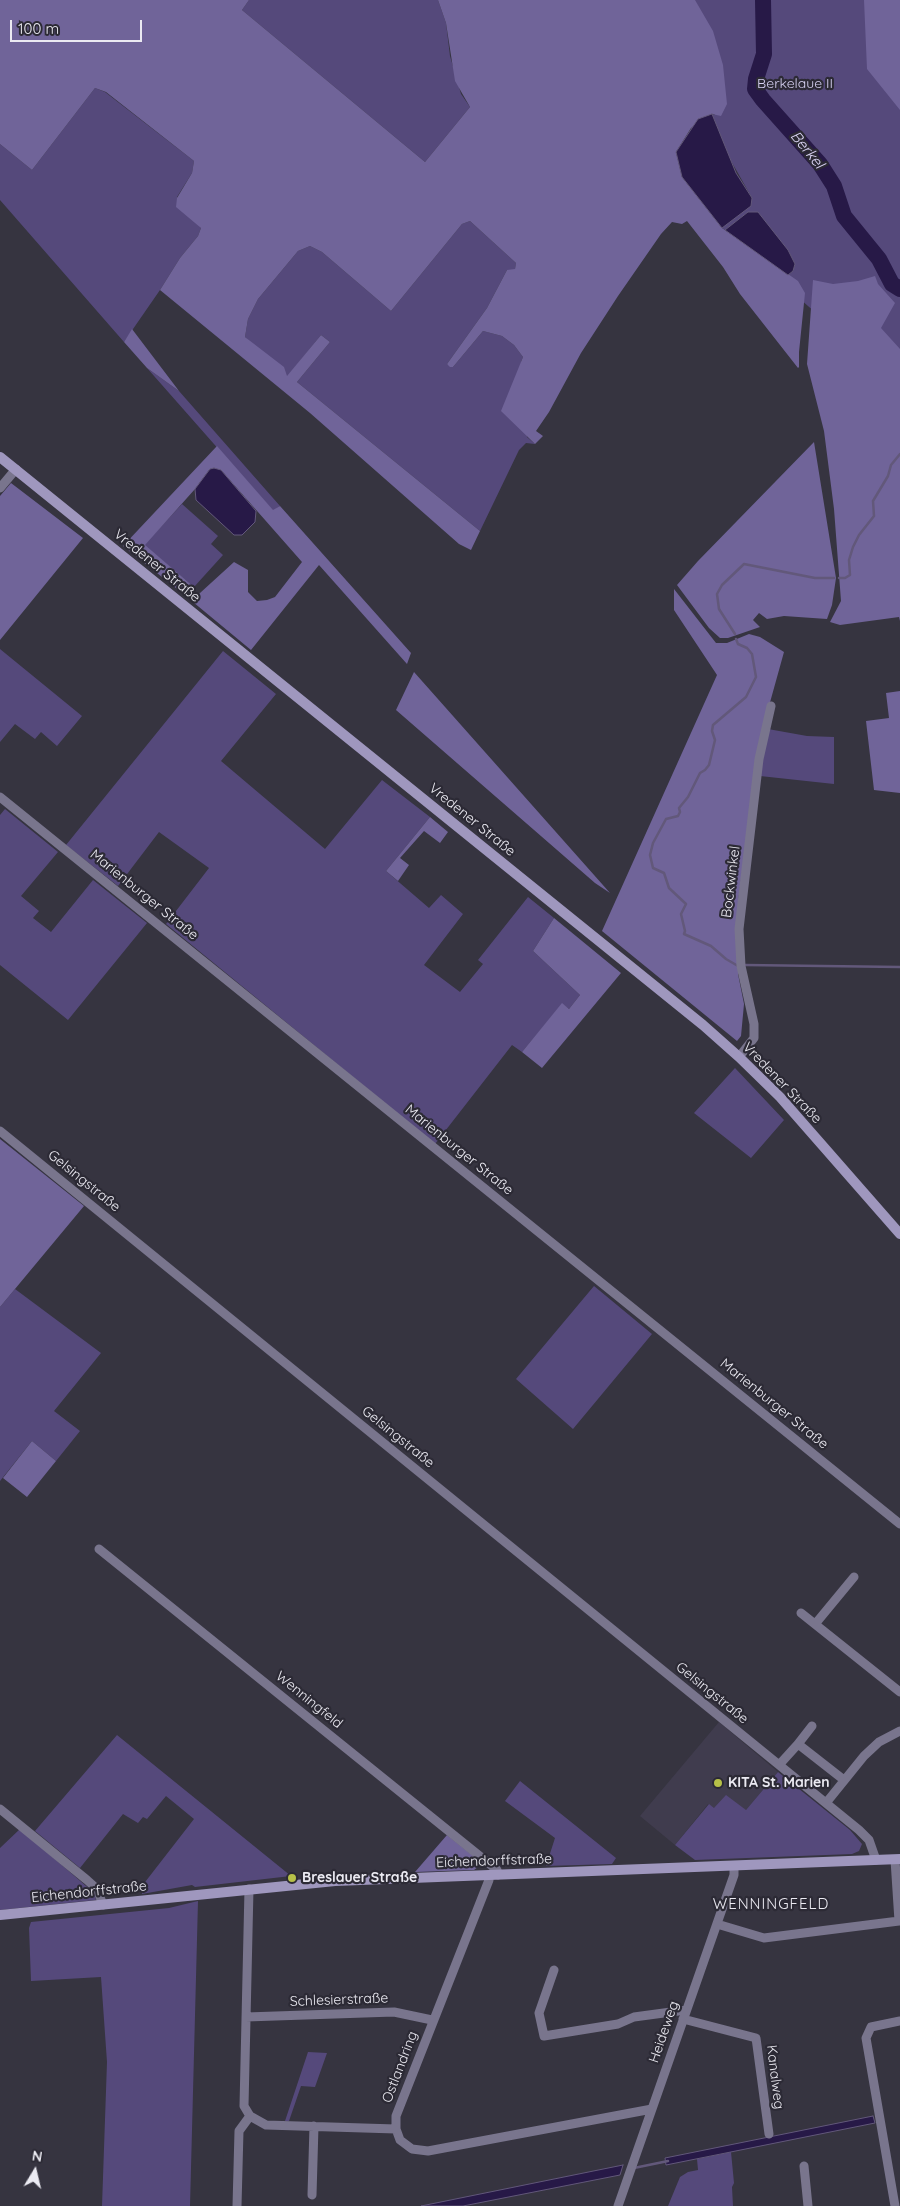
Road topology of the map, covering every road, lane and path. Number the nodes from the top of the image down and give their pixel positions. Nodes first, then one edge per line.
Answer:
1 (0, 456) edge
2 (16, 469) junction
3 (0, 488) edge
4 (771, 706) dead end
5 (0, 797) edge
6 (739, 1057) junction
7 (0, 1131) edge
8 (900, 1234) edge
9 (900, 1524) edge
10 (99, 1549) dead end
11 (854, 1577) dead end
12 (801, 1613) dead end
13 (816, 1624) junction
14 (900, 1692) edge
15 (812, 1726) dead end
16 (900, 1731) edge
17 (798, 1744) junction
18 (779, 1765) junction
19 (844, 1780) junction
20 (826, 1803) junction
21 (0, 1809) edge
22 (898, 1859) edge
23 (876, 1860) junction
24 (734, 1866) junction
25 (494, 1875) junction
26 (249, 1889) junction
27 (103, 1905) junction
28 (0, 1915) edge
29 (717, 1924) junction
30 (899, 1924) edge
31 (554, 1970) dead end
32 (685, 2015) junction
33 (246, 2017) junction
34 (432, 2020) junction
35 (900, 2021) edge
36 (652, 2109) junction
37 (250, 2116) junction
38 (314, 2126) junction
39 (396, 2129) junction
40 (769, 2134) dead end
41 (804, 2166) dead end
42 (312, 2195) dead end
43 (237, 2206) edge
44 (618, 2206) edge
45 (808, 2206) edge
46 (895, 2206) edge

1 - 2 street, Vredener Straße
2 - 3 street
2 - 6 street, Vredener Straße
4 - 6 street, Bockwinkel
5 - 9 street, Marienburger Straße
6 - 8 street, Vredener Straße
7 - 18 street, Gelsingstraße
10 - 25 street, Wenningfeld
11 - 13 street
12 - 13 street
13 - 14 street
15 - 17 street
16 - 19 street
17 - 18 street
17 - 19 street
18 - 20 street, Gelsingstraße
19 - 20 street
20 - 23 street, Gelsingstraße
21 - 27 street
22 - 23 street, Eichendorffstraße
22 - 30 street
23 - 24 street, Eichendorffstraße
24 - 25 street, Eichendorffstraße
24 - 29 street, Heideweg
25 - 26 street, Eichendorffstraße
25 - 34 street, Ostlandring
26 - 27 street, Eichendorffstraße
26 - 33 street
27 - 28 street, Eichendorffstraße
29 - 30 street
29 - 32 street, Heideweg
31 - 32 street
32 - 36 street, Heideweg
32 - 40 street, Kanalweg
33 - 34 street, Schlesierstraße
33 - 37 street
34 - 39 street, Ostlandring
35 - 46 street
36 - 39 street
36 - 44 street, Heideweg
37 - 38 street
37 - 43 street
38 - 39 street
38 - 42 street
41 - 45 street

